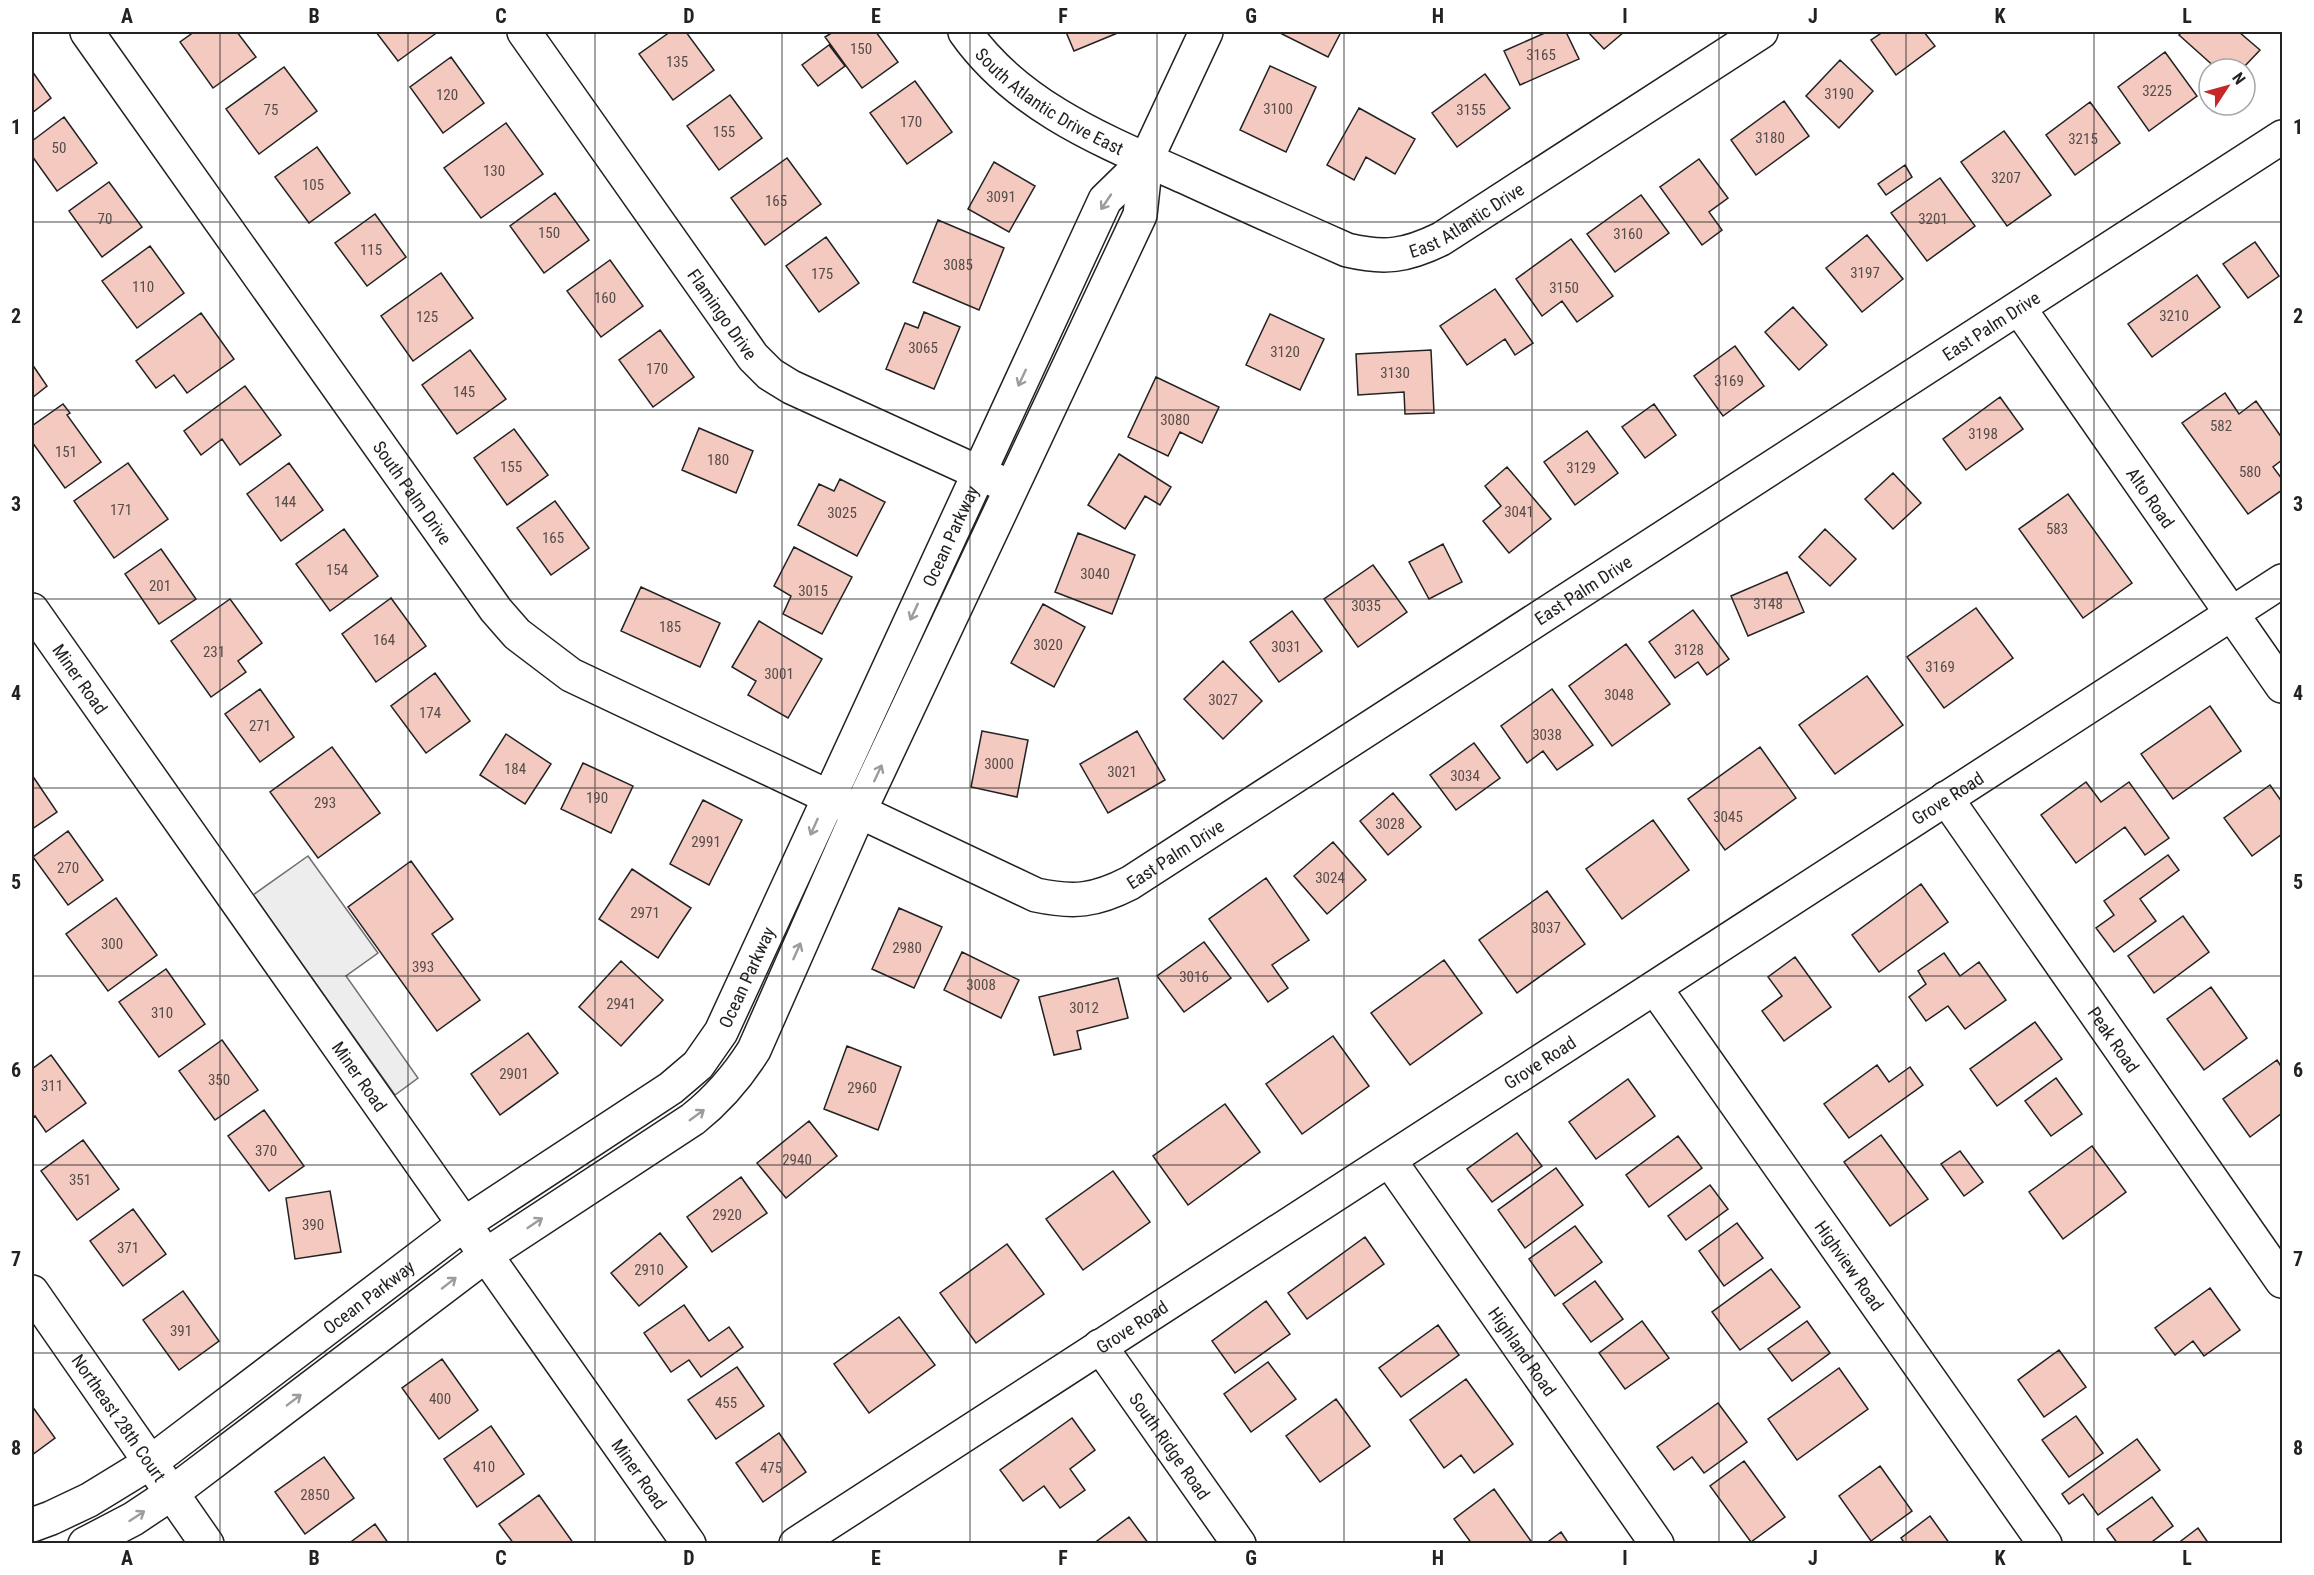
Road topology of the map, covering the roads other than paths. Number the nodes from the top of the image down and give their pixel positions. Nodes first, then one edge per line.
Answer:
1 (87, 32) edge
2 (524, 32) edge
3 (965, 32) edge
4 (1206, 32) edge
5 (1761, 32) edge
6 (2283, 137) edge
7 (1146, 160) junction
8 (2019, 308) junction
9 (978, 472) junction
10 (1013, 488) junction
11 (2283, 581) edge
12 (32, 610) edge
13 (2232, 614) junction
14 (2283, 686) edge
15 (828, 797) junction
16 (1946, 798) junction
17 (860, 812) junction
18 (1655, 988) junction
19 (1390, 1161) junction
20 (464, 1224) junction
21 (486, 1255) junction
22 (2283, 1281) edge
23 (32, 1292) edge
24 (1100, 1347) junction
25 (151, 1462) junction
26 (172, 1492) junction
27 (32, 1525) edge
28 (85, 1544) edge
29 (207, 1544) edge
30 (688, 1544) edge
31 (796, 1544) edge
32 (1239, 1544) edge
33 (1657, 1544) edge
34 (2045, 1544) edge

1 - 15 street, South Palm Drive
2 - 9 street, Flamingo Drive
3 - 7 street, South Atlantic Drive East
4 - 7 street, Ocean Parkway
5 - 7 street, East Atlantic Drive
6 - 8 street, East Palm Drive
7 -> 9 street, Ocean Parkway
7 - 10 street, Ocean Parkway
8 - 13 street, Alto Road
8 - 17 street, East Palm Drive
9 - 10 street, Flamingo Drive
9 -> 15 street, Ocean Parkway
17 -> 10 street, Ocean Parkway
11 - 13 street, Grove Road
12 - 20 street, Miner Road
13 - 14 street, Alto Road
13 - 16 street, Grove Road
15 - 17 street, South Palm Drive
15 -> 20 street, Ocean Parkway
16 - 18 street, Grove Road
16 - 22 street, Peak Road
21 -> 17 street, Ocean Parkway
18 - 19 street, Grove Road
18 - 34 street, Highview Road
19 - 24 street, Grove Road
19 - 33 street, Highland Road
20 - 21 street, Miner Road
20 - 25 street, Ocean Parkway
26 -> 21 street, Ocean Parkway
21 - 30 street, Miner Road
23 - 25 street, Northeast 28th Court
24 - 31 street, Grove Road
24 - 32 street, South Ridge Road
25 - 26 street, Northeast 28th Court
25 - 27 street, Ocean Parkway
28 -> 26 street, Ocean Parkway
26 - 29 street, Northeast 28th Court

